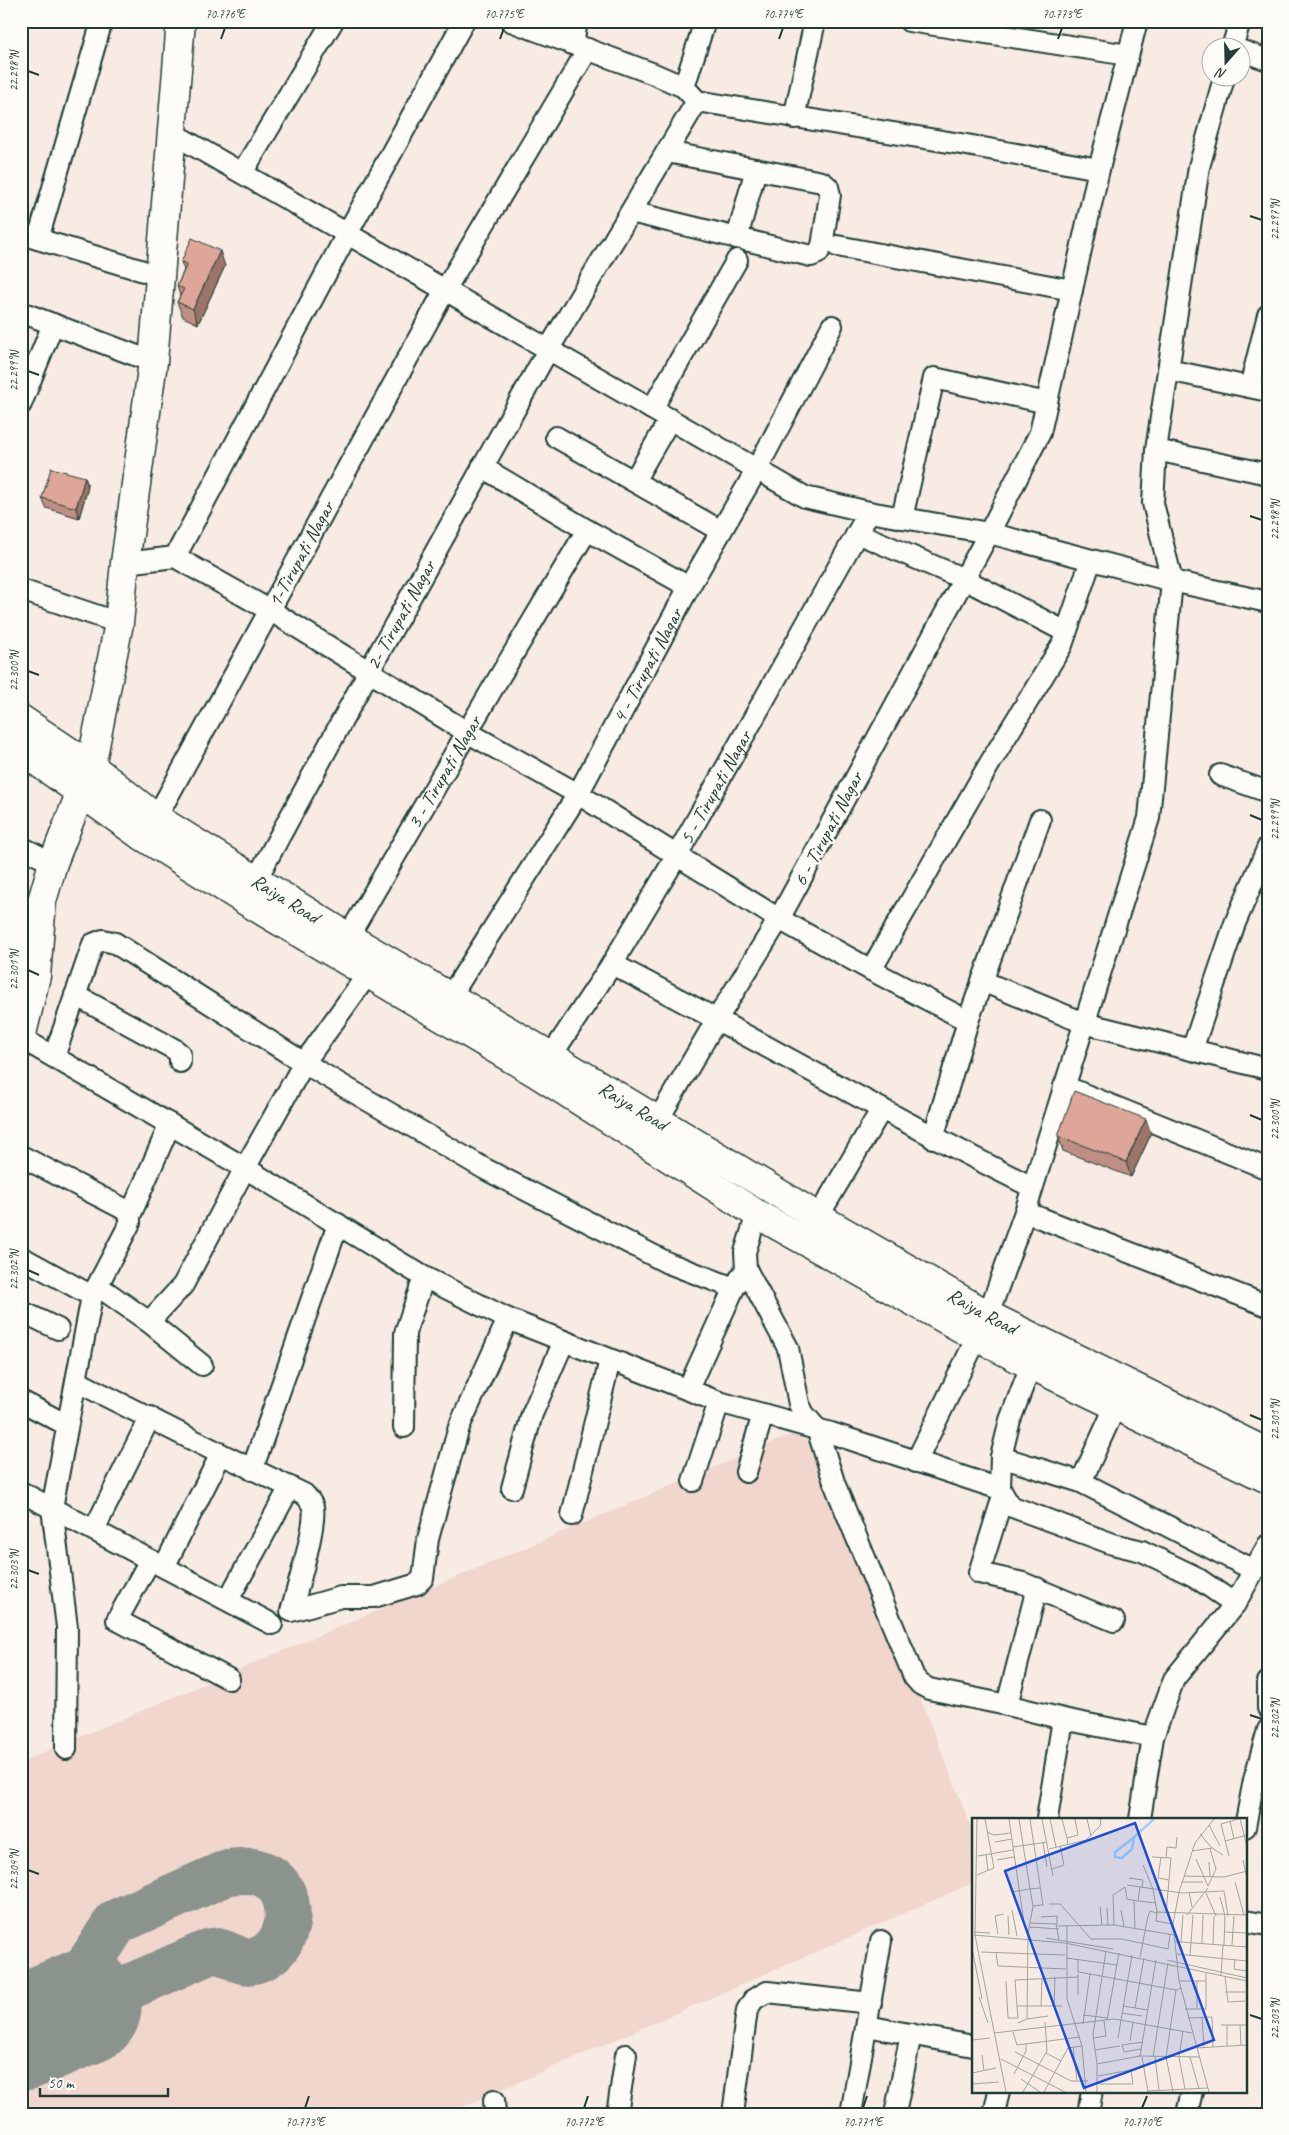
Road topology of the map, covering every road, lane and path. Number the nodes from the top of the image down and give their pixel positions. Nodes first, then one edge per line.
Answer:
1 (102, 21) edge
2 (181, 21) edge
3 (333, 21) edge
4 (464, 21) edge
5 (511, 21) edge
6 (577, 21) edge
7 (704, 21) edge
8 (815, 21) edge
9 (909, 21) edge
10 (1137, 21) edge
11 (1240, 21) edge
12 (1235, 38) edge
13 (580, 47) junction
14 (1128, 55) junction
15 (1252, 55) edge
16 (1268, 60) edge
17 (1221, 88) edge
18 (690, 94) junction
19 (794, 118) junction
20 (172, 133) junction
21 (666, 152) junction
22 (756, 169) junction
23 (1099, 169) junction
24 (242, 173) junction
25 (631, 212) junction
26 (347, 234) junction
27 (30, 237) edge
28 (737, 238) junction
29 (837, 246) dead end
30 (737, 260) dead end
31 (160, 276) junction
32 (445, 290) junction
33 (1072, 290) junction
34 (21, 312) edge
35 (1268, 315) edge
36 (53, 324) junction
37 (832, 326) dead end
38 (548, 350) junction
39 (153, 362) junction
40 (1168, 370) junction
41 (1259, 389) edge
42 (1047, 403) junction
43 (21, 404) edge
44 (652, 410) junction
45 (670, 419) junction
46 (556, 437) dead end
47 (1156, 450) junction
48 (482, 467) junction
49 (756, 469) junction
50 (1268, 474) edge
51 (634, 481) junction
52 (869, 512) junction
53 (902, 518) junction
54 (587, 530) junction
55 (721, 531) junction
56 (857, 533) junction
57 (989, 533) junction
58 (176, 557) junction
59 (1091, 560) junction
60 (126, 563) junction
61 (964, 579) junction
62 (1172, 581) junction
63 (689, 587) junction
64 (21, 590) edge
65 (1268, 602) edge
66 (270, 611) junction
67 (119, 623) junction
68 (1066, 632) junction
69 (369, 671) junction
70 (21, 719) edge
71 (467, 732) junction
72 (21, 750) edge
73 (91, 766) junction
74 (1220, 775) dead end
75 (1268, 792) edge
76 (81, 793) junction
77 (578, 794) junction
78 (156, 818) junction
79 (1040, 820) dead end
80 (1268, 846) edge
81 (21, 847) edge
82 (676, 856) junction
83 (53, 863) junction
84 (256, 880) junction
85 (779, 919) junction
86 (348, 937) junction
87 (612, 964) junction
88 (374, 965) junction
89 (871, 970) junction
90 (28, 974) edge
91 (982, 981) junction
92 (75, 995) junction
93 (450, 997) junction
94 (717, 1019) junction
95 (968, 1021) junction
96 (1084, 1023) junction
97 (21, 1038) edge
98 (1192, 1050) junction
99 (551, 1056) junction
100 (54, 1057) junction
101 (180, 1062) dead end
102 (304, 1063) junction
103 (1268, 1069) edge
104 (1064, 1086) junction
105 (881, 1110) junction
106 (658, 1120) junction
107 (170, 1124) junction
108 (933, 1138) junction
109 (21, 1156) edge
110 (244, 1168) junction
111 (1268, 1168) edge
112 (1032, 1187) junction
113 (1025, 1212) junction
114 (757, 1214) junction
115 (130, 1216) junction
116 (818, 1217) junction
117 (338, 1224) junction
118 (21, 1257) edge
119 (746, 1269) junction
120 (424, 1277) junction
121 (734, 1288) junction
122 (95, 1291) junction
123 (1268, 1306) edge
124 (21, 1311) edge
125 (508, 1319) junction
126 (149, 1322) junction
127 (983, 1326) junction
128 (58, 1329) dead end
129 (564, 1341) junction
130 (610, 1360) junction
131 (202, 1365) dead end
132 (1031, 1365) junction
133 (76, 1381) junction
134 (688, 1389) junction
135 (21, 1400) edge
136 (719, 1402) junction
137 (1116, 1405) junction
138 (763, 1414) junction
139 (150, 1417) junction
140 (67, 1425) junction
141 (404, 1427) dead end
142 (818, 1429) junction
143 (1268, 1453) edge
144 (221, 1454) junction
145 (1001, 1457) junction
146 (916, 1462) junction
147 (252, 1470) junction
148 (746, 1472) dead end
149 (1268, 1479) edge
150 (693, 1481) dead end
151 (1081, 1482) junction
152 (290, 1488) junction
153 (512, 1488) dead end
154 (21, 1492) edge
155 (1001, 1492) junction
156 (52, 1508) junction
157 (572, 1515) dead end
158 (94, 1530) junction
159 (1268, 1545) edge
160 (157, 1563) junction
161 (1254, 1570) junction
162 (1036, 1588) junction
163 (228, 1600) junction
164 (1235, 1604) junction
165 (1114, 1621) dead end
166 (272, 1624) dead end
167 (229, 1679) dead end
168 (1268, 1682) edge
169 (1007, 1705) junction
170 (1268, 1708) edge
171 (1063, 1719) junction
172 (1268, 1730) edge
173 (1153, 1737) junction
174 (66, 1748) dead end
175 (1047, 1818) edge
176 (1140, 1818) edge
177 (1246, 1822) edge
178 (1246, 1921) edge
179 (1268, 1925) edge
180 (881, 1941) dead end
181 (871, 2003) junction
182 (867, 2026) junction
183 (911, 2034) junction
184 (972, 2046) edge
185 (626, 2055) dead end
186 (999, 2092) edge
187 (1092, 2092) edge
188 (1192, 2092) edge
189 (617, 2114) edge
190 (733, 2114) edge
191 (851, 2114) edge
192 (895, 2114) edge
193 (994, 2114) edge
194 (1088, 2114) edge
195 (1187, 2114) edge

1 - 27 street
2 - 20 street
3 - 24 street
4 - 26 street
5 - 13 street
6 - 13 street
7 - 18 street, 2- Tirupati Nagar
8 - 19 street
9 - 14 street
10 - 14 street, 6 - Tirupati Nagar
11 - 12 street
13 - 18 street
13 - 32 street, 1-Tirupati Nagar
14 - 23 street, 6 - Tirupati Nagar
15 - 16 street
17 - 40 street
18 - 19 street
18 - 21 street, 2- Tirupati Nagar
19 - 23 street
20 - 24 street
20 - 31 street
21 - 22 street
21 - 25 street, 2- Tirupati Nagar
22 - 28 street
22 - 28 street
23 - 33 street, 6 - Tirupati Nagar
24 - 26 street
25 - 28 street
25 - 38 street, 2- Tirupati Nagar
26 - 32 street
26 - 58 street
27 - 31 street
29 - 33 street
30 - 44 street
31 - 39 street
32 - 38 street
32 - 66 street, 1-Tirupati Nagar
33 - 42 street, 6 - Tirupati Nagar
34 - 36 street
35 - 41 street
36 - 39 street
36 - 43 street
37 - 49 street, 4 - Tirupati Nagar
38 - 44 street
38 - 48 street, 2- Tirupati Nagar
39 - 60 street
40 - 41 street
40 - 47 street
42 - 53 street
42 - 57 street, 6 - Tirupati Nagar
44 - 45 street
45 - 49 street
45 - 51 street
46 - 51 street
47 - 50 street
47 - 62 street
48 - 54 street
48 - 69 street, 2- Tirupati Nagar
49 - 52 street
49 - 55 street, 4 - Tirupati Nagar
51 - 55 street
52 - 53 street
52 - 56 street, 5 - Tirupati Nagar
53 - 57 street
54 - 63 street
54 - 71 street, 3 - Tirupati Nagar
55 - 63 street, 4 - Tirupati Nagar
56 - 61 street
56 - 82 street, 5 - Tirupati Nagar
57 - 59 street
57 - 61 street, 6 - Tirupati Nagar
58 - 60 street
58 - 66 street
59 - 62 street
59 - 68 street
60 - 67 street
61 - 68 street
61 - 85 street, 6 - Tirupati Nagar
62 - 65 street
62 - 96 street
63 - 77 street, 4 - Tirupati Nagar
64 - 67 street
66 - 69 street
66 - 78 street, 1-Tirupati Nagar
67 - 73 street
68 - 89 street
69 - 71 street
69 - 84 street, 2- Tirupati Nagar
70 - 73 street, Raiya Road
71 - 77 street
71 - 86 street, 3 - Tirupati Nagar
72 - 76 street, Raiya Road
73 - 76 street
73 - 78 street, Raiya Road
74 - 75 street
76 - 83 street
76 - 88 street, Raiya Road
77 - 82 street
77 - 93 street, 4 - Tirupati Nagar
78 - 84 street, Raiya Road
79 - 91 street
80 - 98 street
81 - 83 street
82 - 85 street
82 - 87 street, 5 - Tirupati Nagar
83 - 90 street
84 - 86 street, Raiya Road
85 - 89 street
85 - 94 street, 6 - Tirupati Nagar
86 - 88 street, Raiya Road
87 - 94 street
87 - 99 street, 5 - Tirupati Nagar
88 - 93 street, Raiya Road
88 - 102 street
88 - 114 street, Raiya Road
89 - 95 street
90 - 97 street
91 - 95 street
91 - 96 street
92 - 100 street
92 - 101 street
92 - 102 street
93 - 99 street, Raiya Road
94 - 105 street
94 - 106 street, 6 - Tirupati Nagar
95 - 108 street
96 - 98 street
96 - 104 street
97 - 100 street
98 - 103 street
99 - 106 street, Raiya Road
100 - 107 street
102 - 110 street
102 - 121 street
104 - 111 street
104 - 112 street
105 - 108 street
105 - 116 street
106 - 116 street, Raiya Road
107 - 110 street
107 - 115 street
108 - 112 street
109 - 115 street
110 - 117 street
110 - 126 street
112 - 113 street
113 - 123 street
113 - 127 street
114 - 119 street
114 - 127 street, Raiya Road
115 - 122 street
116 - 127 street, Raiya Road
117 - 120 street
117 - 147 street
118 - 122 street
119 - 121 street
119 - 142 street
120 - 125 street
120 - 141 street
121 - 134 street
122 - 126 street
122 - 133 street
124 - 128 street
125 - 129 street
125 - 152 street
126 - 131 street
127 - 132 street, Raiya Road
127 - 143 street, Raiya Road
127 - 146 street
129 - 130 street
129 - 153 street
130 - 134 street
130 - 157 street
132 - 137 street, Raiya Road
132 - 145 street
133 - 139 street
133 - 140 street
134 - 136 street
135 - 140 street
136 - 138 street
136 - 150 street
137 - 149 street, Raiya Road
137 - 151 street
138 - 142 street
138 - 148 street
139 - 144 street
139 - 158 street
140 - 156 street
142 - 146 street
142 - 169 street
144 - 147 street
144 - 160 street
145 - 151 street
145 - 155 street
146 - 155 street
147 - 152 street
151 - 161 street
152 - 163 street
154 - 156 street
155 - 162 street
155 - 164 street
156 - 158 street
156 - 174 street
158 - 160 street
159 - 161 street
160 - 163 street
160 - 167 street
161 - 164 street
162 - 165 street
162 - 169 street
163 - 166 street
164 - 173 street
168 - 170 street
169 - 171 street
171 - 173 street
171 - 175 street
172 - 177 street
173 - 176 street
178 - 179 street
180 - 181 street
181 - 182 street
181 - 190 street
182 - 183 street
182 - 191 street
183 - 184 street
183 - 192 street
185 - 189 street
186 - 193 street
187 - 194 street
188 - 195 street

